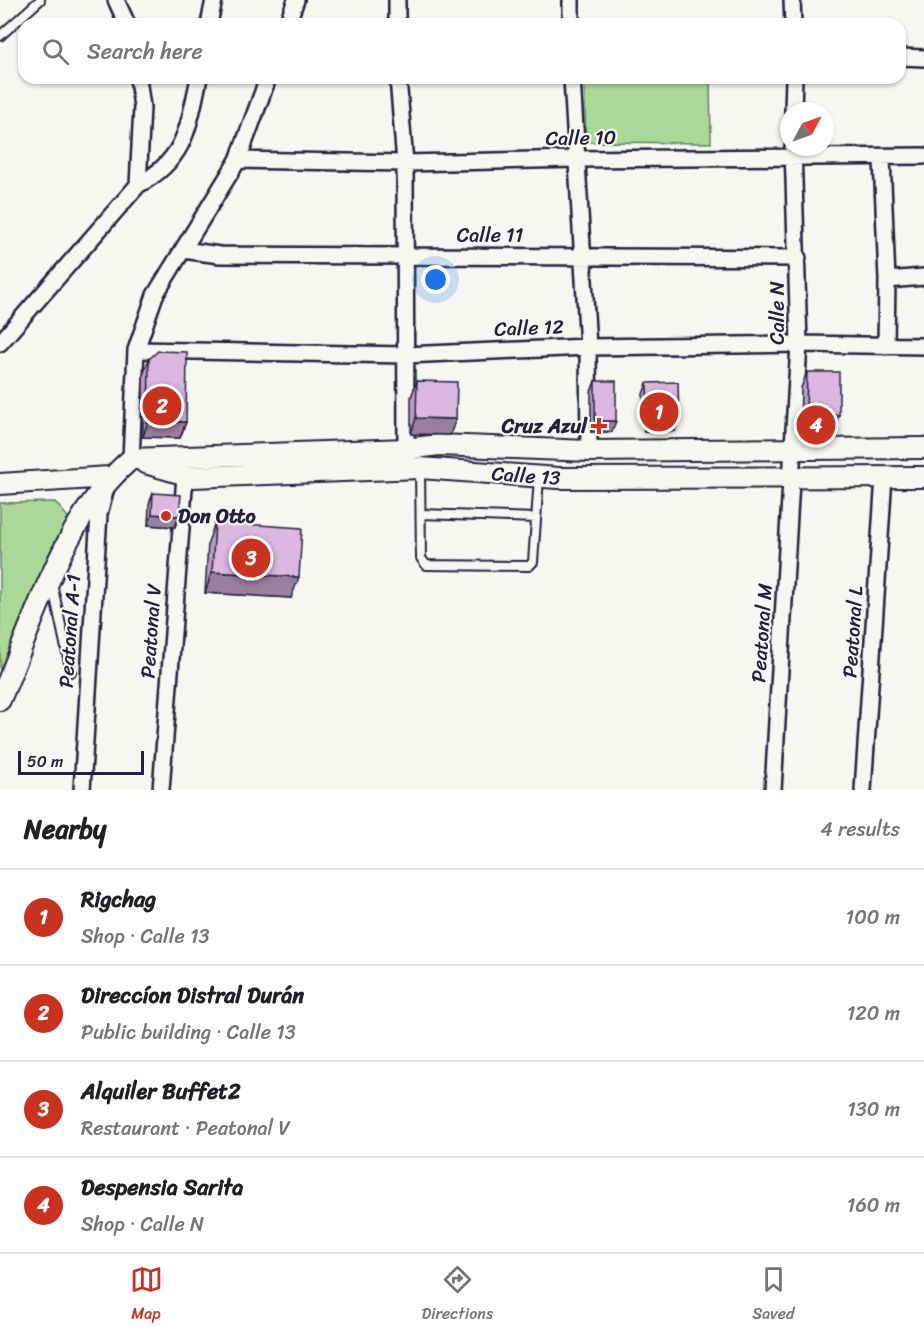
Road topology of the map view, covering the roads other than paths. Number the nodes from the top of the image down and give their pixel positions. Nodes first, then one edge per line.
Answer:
1 (40, 0) edge
2 (116, 0) edge
3 (214, 0) edge
4 (296, 0) edge
5 (397, 0) edge
6 (571, 0) edge
7 (792, 0) edge
8 (20, 18) edge
9 (124, 18) edge
10 (210, 18) edge
11 (289, 18) edge
12 (397, 18) edge
13 (571, 18) edge
14 (793, 18) edge
15 (18, 20) edge
16 (0, 36) edge
17 (906, 57) edge
18 (924, 58) edge
19 (139, 84) edge
20 (198, 84) edge
21 (266, 84) edge
22 (398, 84) edge
23 (572, 84) edge
24 (794, 84) edge
25 (793, 102) edge
26 (780, 152) edge
27 (834, 155) edge
28 (793, 156) edge
29 (924, 156) edge
30 (882, 158) junction
31 (577, 159) junction
32 (238, 160) junction
33 (405, 163) junction
34 (138, 185) junction
35 (183, 250) junction
36 (405, 256) junction
37 (581, 257) junction
38 (798, 258) junction
39 (924, 277) edge
40 (887, 279) junction
41 (0, 343) edge
42 (799, 344) junction
43 (886, 346) junction
44 (924, 346) edge
45 (588, 347) junction
46 (136, 350) junction
47 (405, 354) junction
48 (924, 448) edge
49 (406, 449) junction
50 (791, 450) junction
51 (589, 451) junction
52 (130, 459) junction
53 (296, 463) junction
54 (420, 468) junction
55 (185, 476) junction
56 (109, 477) junction
57 (884, 477) junction
58 (924, 477) edge
59 (539, 478) junction
60 (792, 479) junction
61 (0, 484) edge
62 (421, 514) junction
63 (536, 518) junction
64 (51, 578) junction
65 (71, 672) dead end
66 (0, 700) edge
67 (82, 790) edge
68 (161, 790) edge
69 (773, 790) edge
70 (862, 790) edge

1 - 8 lane
2 - 9 street
3 - 10 street
4 - 11 street
5 - 12 street
6 - 13 street
7 - 14 street
15 - 16 lane
17 - 18 street
19 - 34 street
20 - 34 street
21 - 32 street
22 - 33 street
23 - 31 street
24 - 25 street
26 - 31 street, Calle 10
27 - 30 street, Calle 10
28 - 38 street, Calle N
29 - 30 street, Calle 10
30 - 40 street
31 - 33 street, Calle 10
31 - 37 street
32 - 33 street, Calle 10
32 - 35 street
33 - 36 street
34 - 41 street
35 - 36 street, Calle 11
35 - 46 street
36 - 37 street, Calle 11
36 - 47 street
37 - 38 street, Calle 11
37 - 45 street
38 - 42 street, Calle N
39 - 40 street
40 - 43 street
42 - 43 street, Calle 12
42 - 45 street, Calle 12
42 - 50 street, Calle N
43 - 44 street, Calle 12
45 - 47 street, Calle 12
45 - 51 street
46 - 47 street, Calle 12
46 - 52 street
47 - 49 street
48 - 50 street, Calle 13
49 - 51 street, Calle 13
49 - 53 street, Calle 13
50 - 51 street, Calle 13
50 - 60 street, Calle N
52 - 53 street, Calle 13
52 - 55 street, Calle 13
52 - 56 street
53 - 54 street, Calle 13
53 - 55 street, Calle 13
54 - 59 street, Calle 13
54 - 62 lane
55 - 68 street, Peatonal V
56 - 61 street
56 - 64 street
56 - 67 street, Peatonal A-1
57 - 58 street, Calle 13
57 - 60 street, Calle 13
57 - 70 street, Peatonal L
59 - 60 street, Calle 13
59 - 63 lane
60 - 69 street, Peatonal M
62 - 63 lane
62 - 63 lane
64 - 65 lane
64 - 66 street

